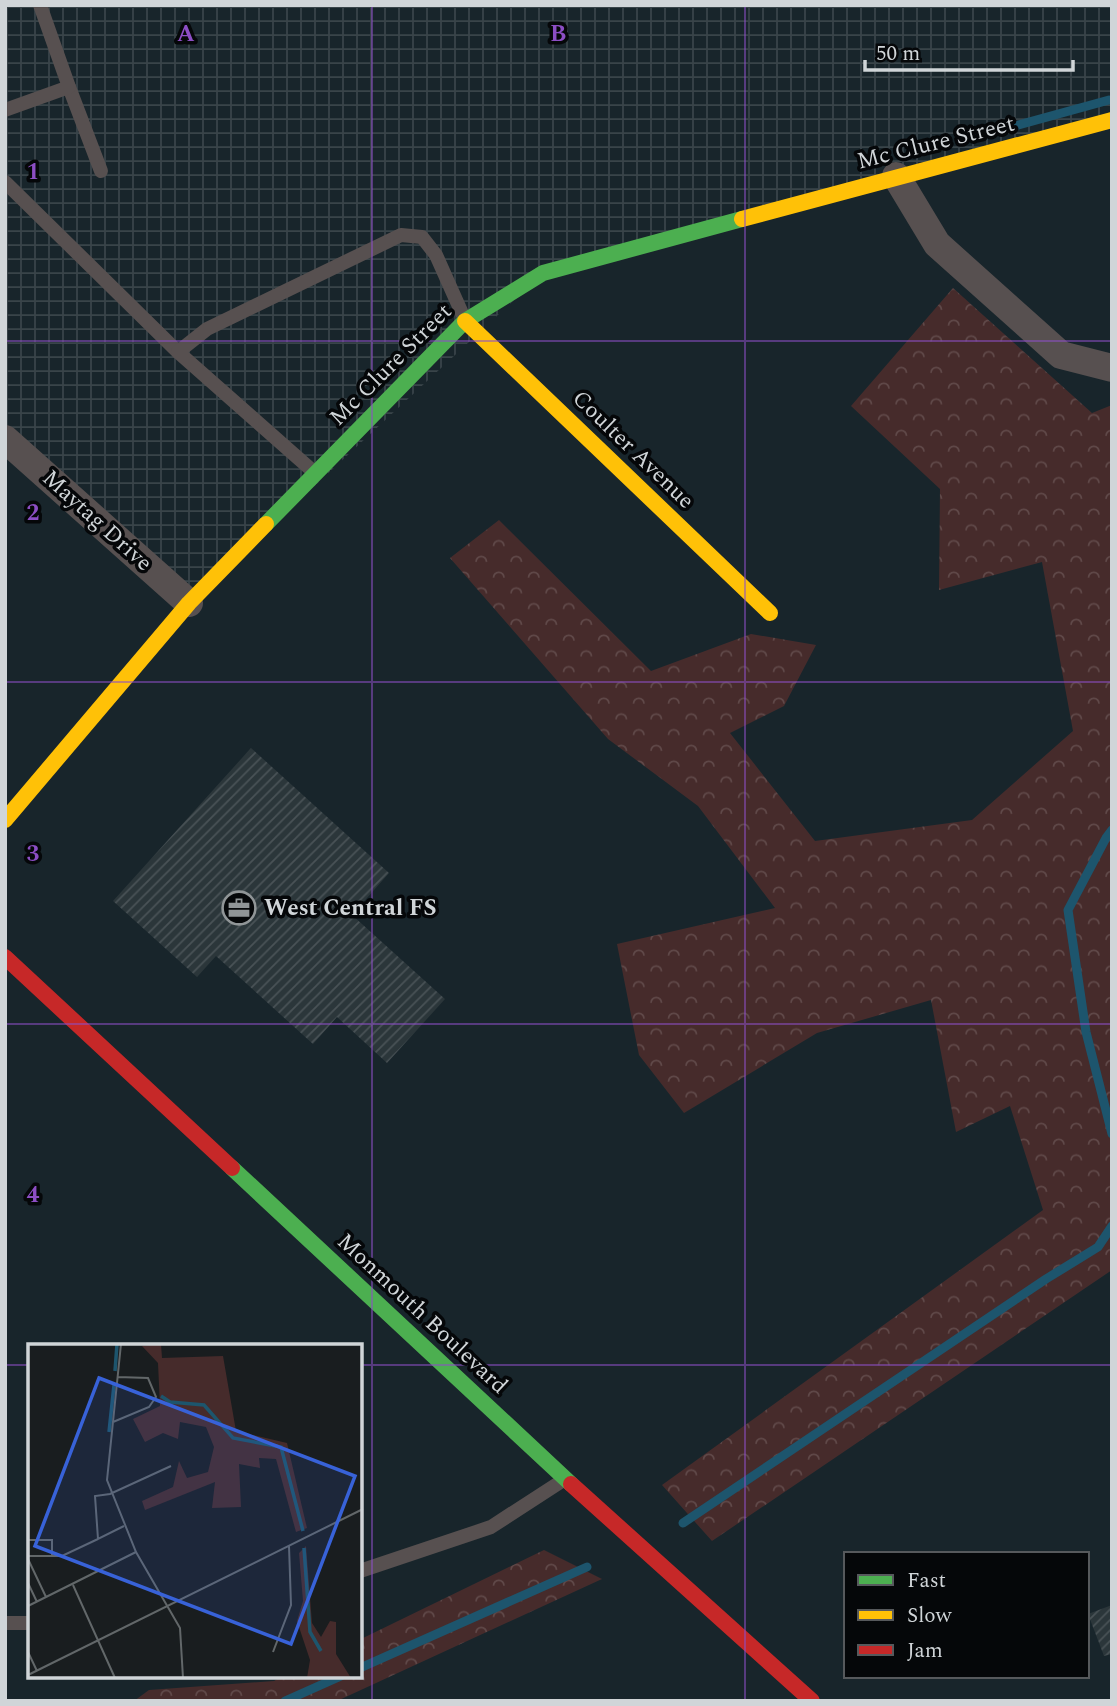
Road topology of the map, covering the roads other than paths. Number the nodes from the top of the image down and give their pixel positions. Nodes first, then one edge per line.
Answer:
1 (40, 5) edge
2 (69, 87) junction
3 (5, 110) edge
4 (1112, 120) edge
5 (101, 171) dead end
6 (896, 176) junction
7 (5, 182) edge
8 (465, 321) junction
9 (178, 352) junction
10 (1112, 368) edge
11 (5, 439) edge
12 (316, 474) junction
13 (189, 603) junction
14 (770, 613) dead end
15 (5, 820) edge
16 (5, 957) edge
17 (566, 1479) junction
18 (362, 1570) edge
19 (5, 1623) edge
20 (28, 1623) edge
21 (811, 1701) edge

1 - 2 lane
2 - 3 lane
2 - 5 lane
4 - 6 street, Mc Clure Street
6 - 8 street, Mc Clure Street
6 - 10 street
7 - 9 lane
8 - 9 lane
8 - 12 street, Mc Clure Street
8 - 14 street, Coulter Avenue
9 - 12 lane
11 - 13 street, Maytag Drive
12 - 13 street, Mc Clure Street
13 - 15 street, Mc Clure Street
16 - 17 street, Monmouth Boulevard
17 - 18 lane
17 - 21 street, Monmouth Boulevard
19 - 20 lane

